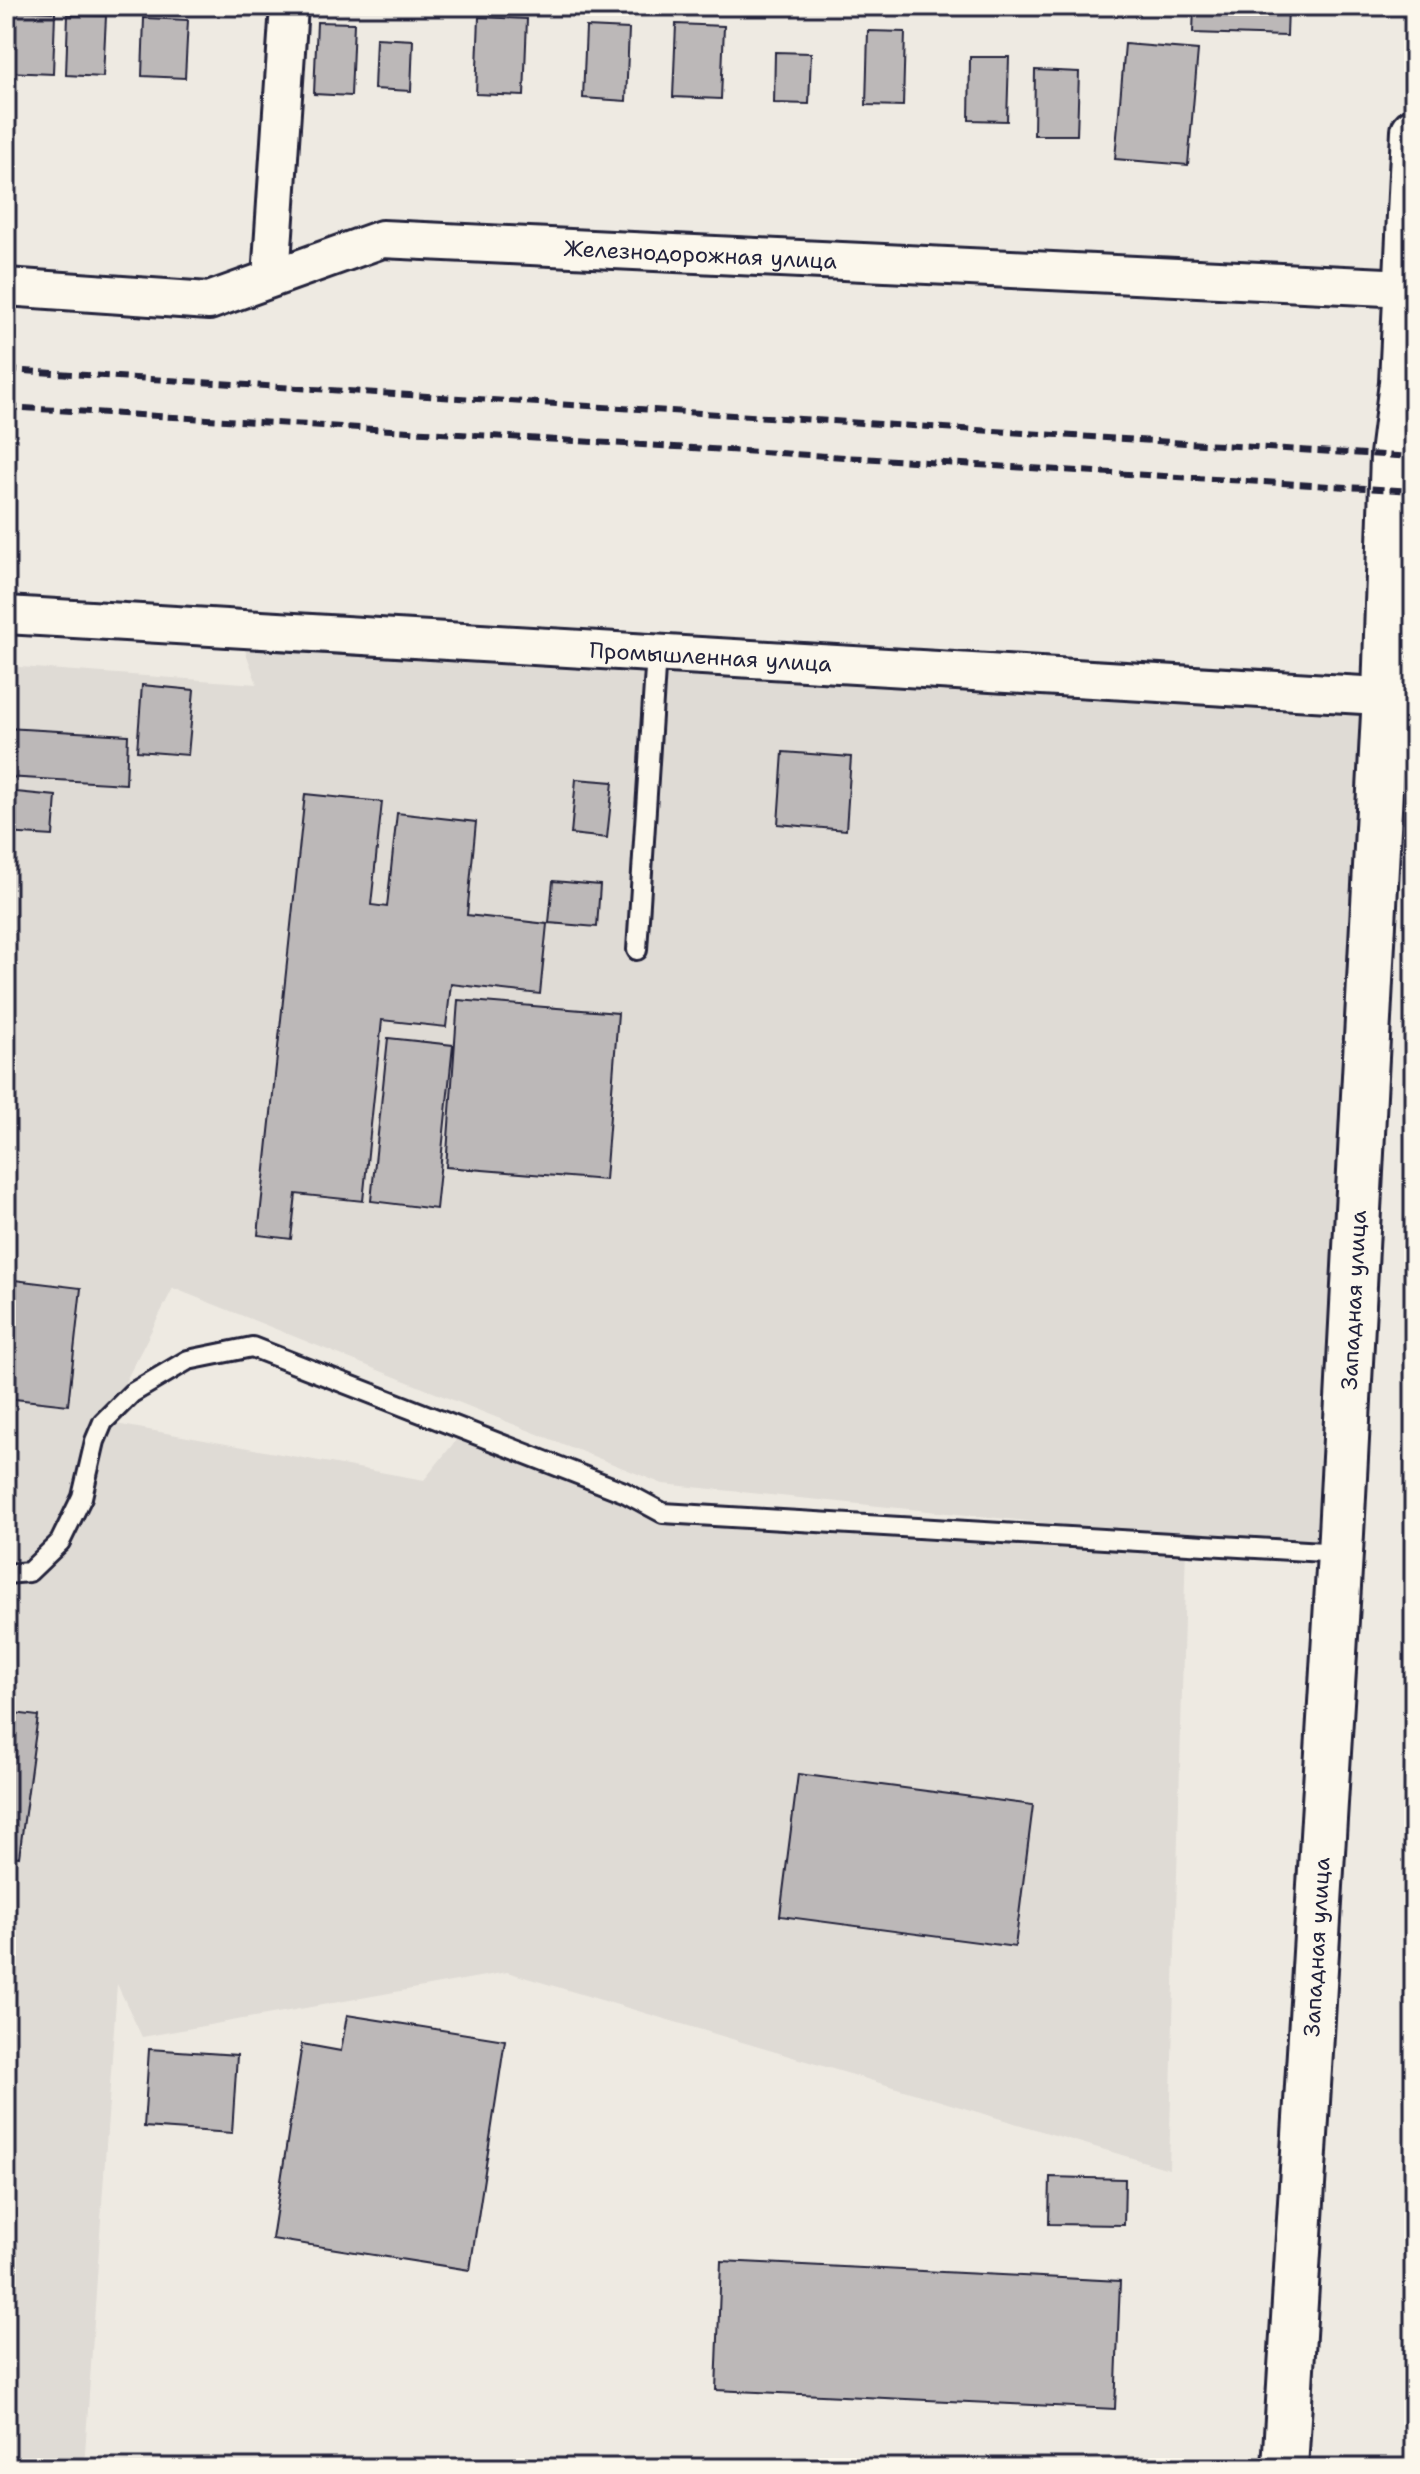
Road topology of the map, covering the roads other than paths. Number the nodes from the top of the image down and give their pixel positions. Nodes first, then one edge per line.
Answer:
1 (289, 6) edge
2 (1414, 131) edge
3 (1414, 149) edge
4 (271, 278) junction
5 (6, 287) edge
6 (1407, 288) junction
7 (6, 615) edge
8 (656, 653) junction
9 (1399, 696) edge
10 (637, 950) dead end
11 (1340, 1553) junction
12 (6, 1574) edge
13 (1285, 2468) edge

1 - 4 street
2 - 3 main road, Западная улица
3 - 6 main road, Западная улица
4 - 5 street, Железнодорожная улица
4 - 6 street, Железнодорожная улица
6 - 9 main road, Западная улица
7 - 8 street, Промышленная улица
8 - 9 street, Промышленная улица
8 - 10 lane
9 - 11 main road, Западная улица
11 - 12 lane
11 - 13 main road, Западная улица

